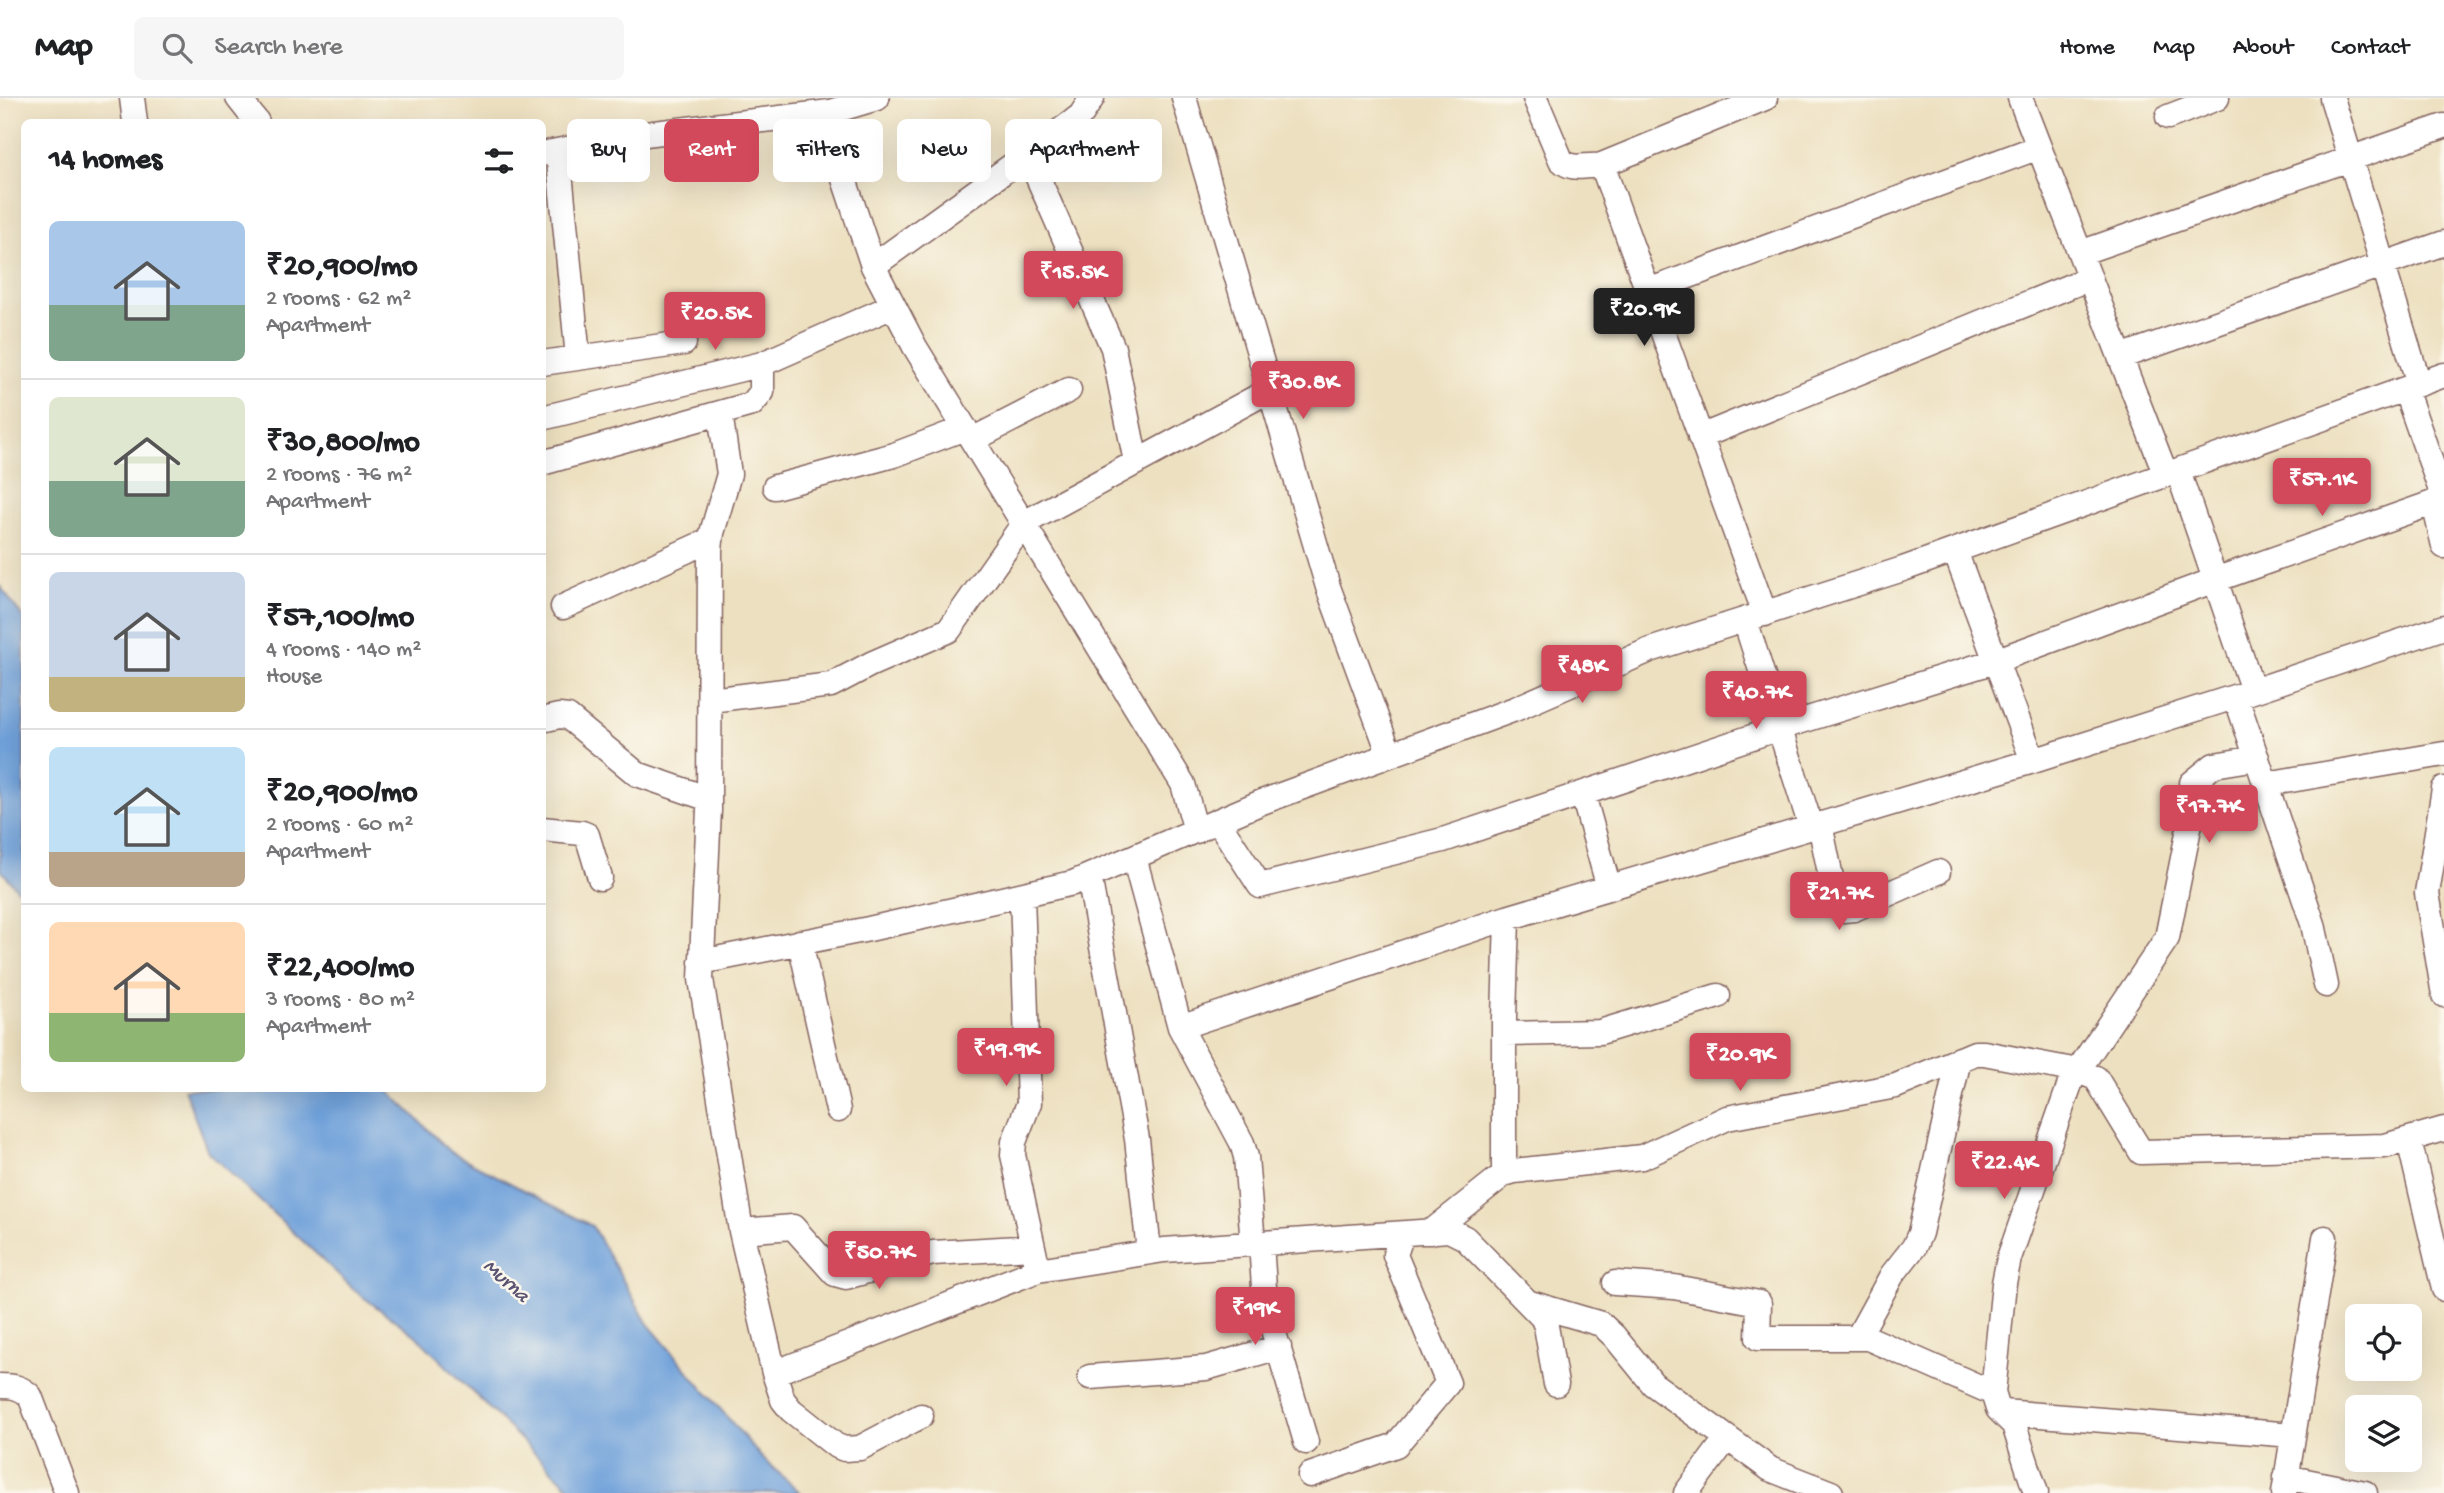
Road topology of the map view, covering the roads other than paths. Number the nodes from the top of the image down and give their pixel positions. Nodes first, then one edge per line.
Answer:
1 (132, 98) edge
2 (238, 98) edge
3 (877, 98) edge
4 (1092, 98) edge
5 (1184, 98) edge
6 (1535, 98) edge
7 (1765, 98) edge
8 (2020, 98) edge
9 (2217, 98) edge
10 (2332, 98) edge
11 (822, 113) junction
12 (2168, 117) dead end
13 (135, 119) edge
14 (255, 119) edge
15 (1077, 119) edge
16 (2444, 126) edge
17 (2039, 147) junction
18 (550, 152) edge
19 (2352, 158) junction
20 (1599, 166) junction
21 (1005, 171) edge
22 (1040, 182) edge
23 (2444, 243) edge
24 (2080, 253) junction
25 (873, 265) junction
26 (2384, 266) junction
27 (2090, 278) junction
28 (1648, 291) junction
29 (893, 306) junction
30 (684, 343) dead end
31 (2120, 357) junction
32 (578, 358) junction
33 (546, 362) edge
34 (762, 363) junction
35 (2444, 375) edge
36 (2412, 387) junction
37 (1069, 390) dead end
38 (1270, 390) junction
39 (720, 413) junction
40 (546, 417) edge
41 (969, 434) junction
42 (1700, 437) junction
43 (546, 462) edge
44 (1136, 462) junction
45 (2172, 473) junction
46 (775, 487) dead end
47 (2441, 501) edge
48 (1024, 523) junction
49 (710, 540) junction
50 (2444, 547) edge
51 (1955, 551) junction
52 (2215, 580) junction
53 (563, 607) dead end
54 (1755, 617) junction
55 (2444, 627) edge
56 (1995, 661) junction
57 (2245, 694) junction
58 (710, 700) junction
59 (546, 719) edge
60 (1779, 728) junction
61 (2444, 754) edge
62 (1390, 755) junction
63 (2257, 758) junction
64 (2033, 761) junction
65 (2266, 784) junction
66 (2444, 789) edge
67 (1583, 794) junction
68 (709, 799) junction
69 (1207, 826) junction
70 (1816, 826) junction
71 (546, 829) edge
72 (2440, 837) edge
73 (1134, 857) junction
74 (1938, 872) dead end
75 (1089, 876) junction
76 (600, 878) dead end
77 (1609, 888) junction
78 (1022, 895) junction
79 (1507, 918) junction
80 (800, 942) junction
81 (701, 962) junction
82 (2326, 985) dead end
83 (2444, 995) edge
84 (1718, 996) dead end
85 (1180, 1027) junction
86 (1504, 1034) junction
87 (1959, 1059) junction
88 (2078, 1071) junction
89 (838, 1110) dead end
90 (2444, 1129) edge
91 (2409, 1140) junction
92 (1504, 1174) junction
93 (741, 1231) junction
94 (1431, 1232) junction
95 (1402, 1234) junction
96 (2325, 1238) dead end
97 (1257, 1243) junction
98 (1149, 1252) junction
99 (1035, 1258) junction
100 (1615, 1283) dead end
101 (2444, 1289) edge
102 (1531, 1303) junction
103 (1858, 1337) junction
104 (1279, 1347) junction
105 (774, 1373) junction
106 (1090, 1377) dead end
107 (1556, 1384) dead end
108 (0, 1387) edge
109 (1998, 1403) junction
110 (921, 1416) dead end
111 (2293, 1435) junction
112 (1727, 1438) junction
113 (1306, 1442) dead end
114 (1310, 1475) dead end
115 (2285, 1485) edge
116 (1695, 1489) edge
117 (67, 1493) edge
118 (1831, 1493) edge
119 (2036, 1493) edge
120 (2365, 1493) edge

1 - 13 street
2 - 14 street
3 - 11 street
4 - 15 street
5 - 38 street
6 - 20 street
7 - 20 street
8 - 17 street
9 - 12 street
10 - 19 street
11 - 18 street
11 - 25 street
16 - 19 street
17 - 24 street
17 - 28 street
18 - 32 street
19 - 24 street
19 - 26 street
20 - 28 street
21 - 25 street
22 - 44 street
23 - 26 street
24 - 27 street
25 - 29 street
26 - 31 street
26 - 36 street
27 - 31 street
27 - 42 street
28 - 42 street
29 - 34 street
29 - 41 street
30 - 32 street
31 - 45 street
32 - 33 street
34 - 39 street
34 - 40 street
35 - 36 street
36 - 45 street
36 - 47 street
37 - 41 street
38 - 44 street
38 - 62 street
39 - 43 street
39 - 49 street
41 - 46 street
41 - 48 street
42 - 54 street
44 - 48 street
45 - 51 street
45 - 52 street
47 - 50 street
47 - 52 street
48 - 58 street
48 - 69 street
49 - 53 street
49 - 58 street
51 - 54 street
51 - 56 street
52 - 56 street
52 - 57 street
54 - 60 street
54 - 62 street
55 - 57 street
56 - 60 street
56 - 64 street
57 - 63 street
57 - 64 street
58 - 68 street
59 - 68 street
60 - 67 street
60 - 70 street
61 - 65 street
62 - 69 street
63 - 65 street
63 - 88 street
64 - 70 street
65 - 82 street
66 - 72 street
67 - 69 street
67 - 77 street
68 - 81 street
69 - 73 street
70 - 74 street
70 - 77 street
71 - 76 street
72 - 83 street
73 - 75 street
73 - 85 street
75 - 78 street
75 - 98 street
77 - 79 street
78 - 80 street
78 - 99 street
79 - 85 street
79 - 86 street
80 - 81 street
80 - 89 street
81 - 93 street
84 - 86 street
85 - 97 street
86 - 92 street
87 - 88 street
87 - 92 street
87 - 103 street
88 - 91 street
88 - 109 street
90 - 91 street
91 - 101 street
92 - 94 street
93 - 99 street
93 - 105 street
94 - 95 street
94 - 102 street
95 - 97 street
95 - 114 street
96 - 111 street
97 - 98 street
97 - 104 street
98 - 99 street
99 - 105 street
100 - 103 street
102 - 107 street
102 - 112 street
103 - 109 street
104 - 106 street
104 - 113 street
105 - 110 street
108 - 117 street
109 - 111 street
109 - 119 street
111 - 115 street
112 - 116 street
112 - 118 street
115 - 120 street

